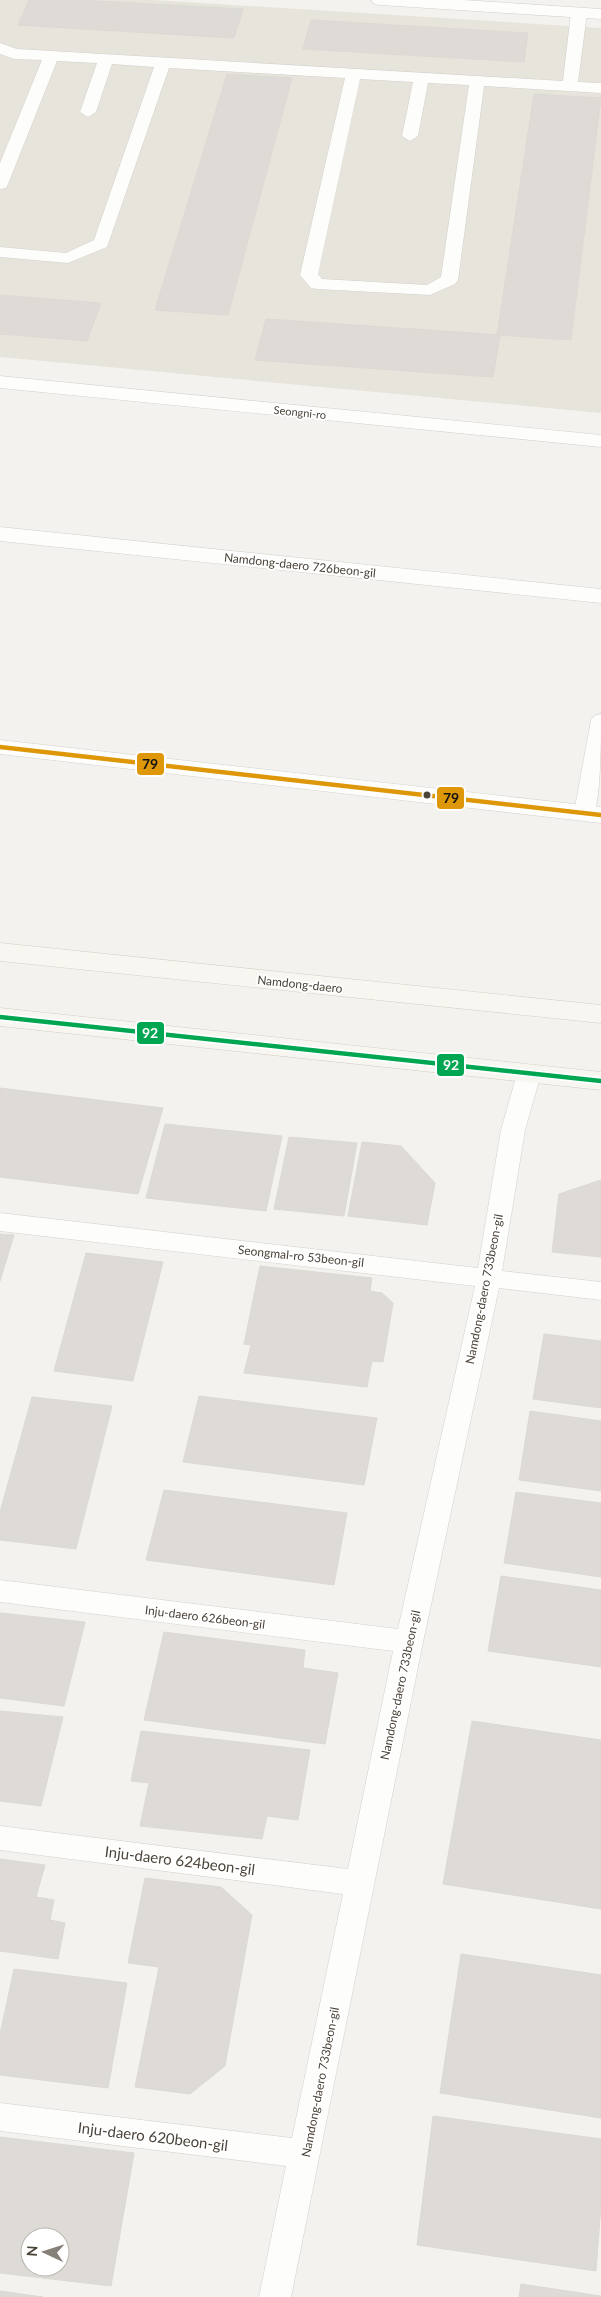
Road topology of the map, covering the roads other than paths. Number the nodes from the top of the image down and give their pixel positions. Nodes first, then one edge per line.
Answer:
1 (380, 0) edge
2 (579, 13) junction
3 (601, 14) edge
4 (0, 48) edge
5 (51, 56) junction
6 (106, 59) junction
7 (163, 63) junction
8 (353, 75) junction
9 (421, 79) junction
10 (477, 82) junction
11 (570, 87) junction
12 (601, 88) edge
13 (88, 112) dead end
14 (410, 136) dead end
15 (0, 184) edge
16 (0, 252) edge
17 (0, 382) edge
18 (601, 441) edge
19 (0, 534) edge
20 (601, 596) edge
21 (601, 720) edge
22 (0, 747) edge
23 (593, 814) edge
24 (0, 952) edge
25 (601, 1014) edge
26 (0, 1017) edge
27 (529, 1074) junction
28 (601, 1081) edge
29 (0, 1222) edge
30 (489, 1277) junction
31 (601, 1291) edge
32 (0, 1591) edge
33 (409, 1642) junction
34 (0, 1838) edge
35 (360, 1883) junction
36 (0, 2117) edge
37 (305, 2154) junction
38 (275, 2297) edge

1 - 2 street
2 - 3 street
2 - 11 lane
4 - 5 lane
5 - 6 lane
5 - 15 lane
6 - 7 lane
6 - 13 lane
7 - 8 lane
7 - 16 lane
8 - 9 lane
8 - 10 lane
9 - 10 lane
9 - 14 lane
10 - 11 lane
11 - 12 lane
17 - 18 street, Seongni-ro
19 - 20 street, Namdong-daero 726beon-gil
21 - 23 lane
22 - 23 street
24 - 25 main road, Namdong-daero
26 - 27 main road
27 - 28 main road
27 - 30 lane, Namdong-daero 733beon-gil
29 - 30 lane, Seongmal-ro 53beon-gil
30 - 31 lane, Seongmal-ro 53beon-gil
30 - 33 lane, Namdong-daero 733beon-gil
32 - 33 lane, Inju-daero 626beon-gil
33 - 35 lane, Namdong-daero 733beon-gil
34 - 35 lane, Inju-daero 624beon-gil
35 - 37 lane, Namdong-daero 733beon-gil
36 - 37 lane, Inju-daero 620beon-gil
37 - 38 lane, Namdong-daero 733beon-gil

